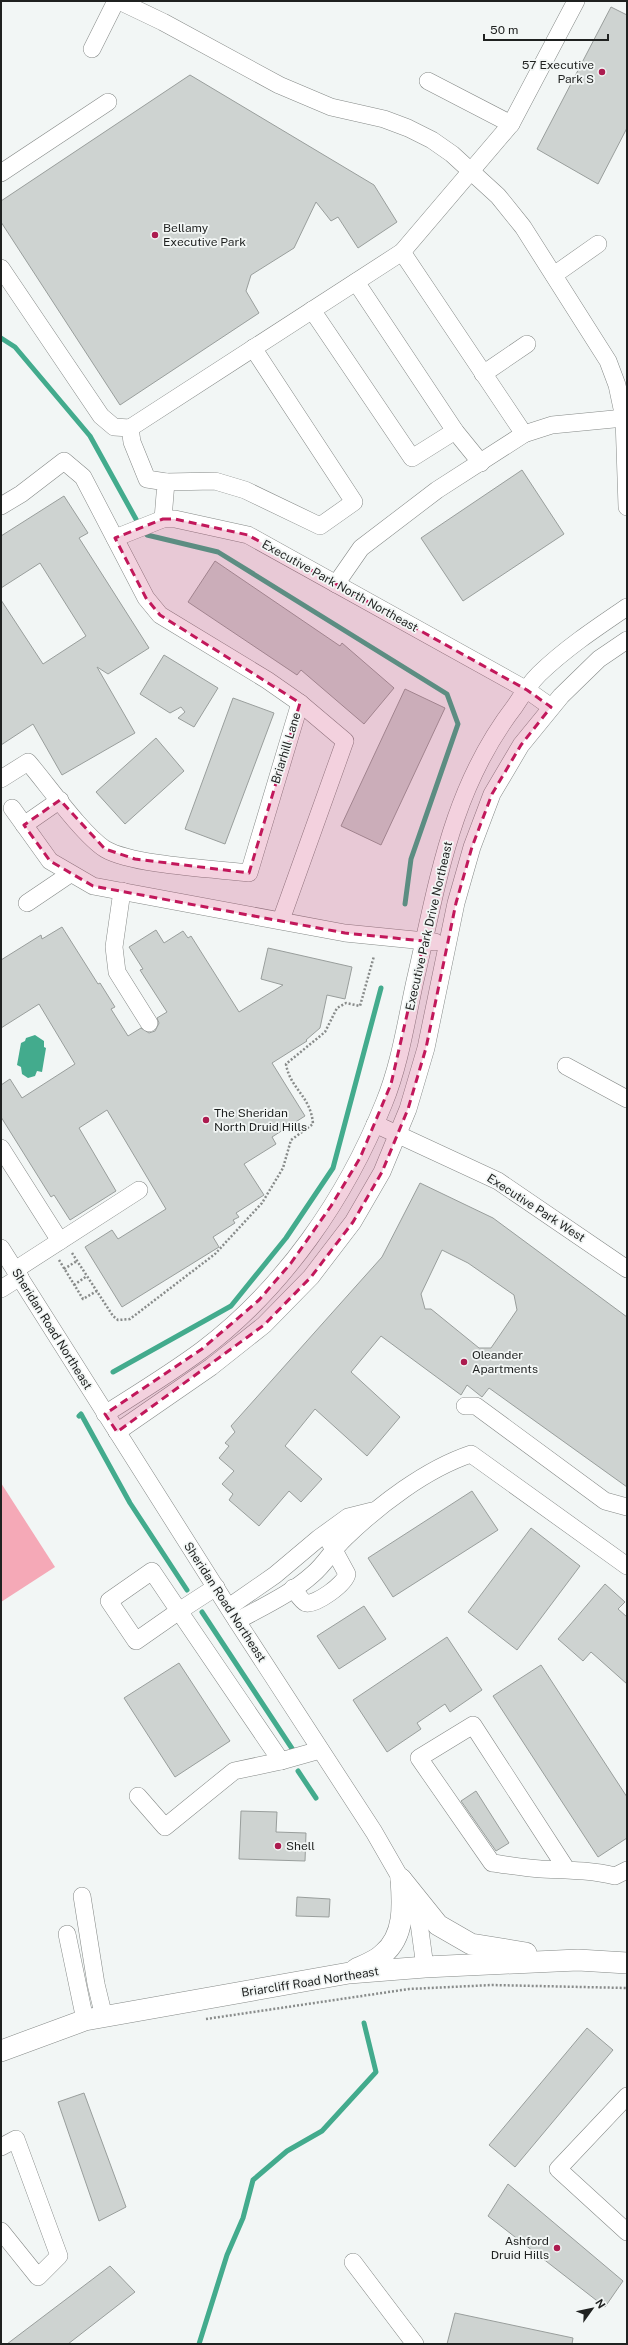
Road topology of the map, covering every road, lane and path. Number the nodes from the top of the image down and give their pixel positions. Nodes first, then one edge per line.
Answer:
1 (117, 1) edge
2 (576, 1) edge
3 (92, 49) dead end
4 (428, 81) dead end
5 (108, 102) dead end
6 (511, 124) junction
7 (471, 170) junction
8 (1, 173) edge
9 (598, 244) dead end
10 (402, 252) junction
11 (1, 268) edge
12 (554, 275) junction
13 (356, 282) junction
14 (312, 310) junction
15 (527, 344) dead end
16 (253, 348) junction
17 (483, 374) junction
18 (624, 418) junction
19 (130, 428) junction
20 (455, 431) junction
21 (524, 434) junction
22 (481, 463) junction
23 (166, 482) junction
24 (1, 506) edge
25 (627, 507) edge
26 (163, 519) junction
27 (115, 538) junction
28 (336, 584) junction
29 (627, 607) edge
30 (627, 640) edge
31 (527, 690) junction
32 (300, 703) junction
33 (551, 707) junction
34 (1, 779) edge
35 (60, 800) junction
36 (12, 808) dead end
37 (24, 825) junction
38 (70, 874) junction
39 (122, 891) junction
40 (27, 903) dead end
41 (281, 920) junction
42 (424, 941) junction
43 (447, 944) junction
44 (374, 956) dead end
45 (150, 1023) dead end
46 (566, 1066) dead end
47 (627, 1099) edge
48 (375, 1124) junction
49 (397, 1134) junction
50 (1, 1148) edge
51 (140, 1190) dead end
52 (65, 1245) junction
53 (1, 1248) edge
54 (56, 1257) dead end
55 (77, 1261) junction
56 (64, 1269) junction
57 (627, 1269) edge
58 (17, 1273) junction
59 (87, 1276) junction
60 (74, 1285) junction
61 (1, 1289) edge
62 (97, 1291) junction
63 (464, 1406) dead end
64 (105, 1414) junction
65 (117, 1432) junction
66 (627, 1507) edge
67 (374, 1511) junction
68 (325, 1534) junction
69 (334, 1550) junction
70 (627, 1566) edge
71 (216, 1587) junction
72 (293, 1588) junction
73 (233, 1614) junction
74 (320, 1750) junction
75 (281, 1761) junction
76 (138, 1796) dead end
77 (567, 1870) junction
78 (627, 1870) edge
79 (401, 1879) junction
80 (82, 1896) dead end
81 (66, 1934) dead end
82 (578, 1960) junction
83 (627, 1963) edge
84 (425, 1967) junction
85 (349, 1973) junction
86 (627, 1988) edge
87 (95, 2018) junction
88 (200, 2020) dead end
89 (1, 2051) edge
90 (627, 2096) edge
91 (1, 2148) edge
92 (1, 2231) edge
93 (627, 2232) edge
94 (353, 2262) dead end
95 (415, 2344) edge

1 - 3 street
1 - 7 street
2 - 6 street
4 - 6 street
5 - 8 street
6 - 7 street
7 - 10 street
7 - 12 street
9 - 12 street
10 - 13 street
10 - 17 street
11 - 19 street
12 - 18 street
13 - 14 street
13 - 20 street
14 - 16 street
14 - 20 street
15 - 17 street
16 - 19 street
16 - 23 street
17 - 21 street
18 - 21 street
18 - 25 street
19 - 23 street
20 - 22 street
21 - 22 street
22 - 28 street
23 - 26 street
24 - 27 street, Briarhill Lane
26 - 27 street, Executive Park North Northeast
26 - 28 street, Executive Park North Northeast
27 - 32 street, Briarhill Lane
28 - 31 street, Executive Park North Northeast
29 - 31 street, Executive Park Drive Northeast
30 - 33 street, Executive Park Drive Northeast
31 - 33 street, Executive Park North Northeast
31 - 42 street, Executive Park Drive Northeast
32 - 35 street, Briarhill Lane
32 - 41 street
33 - 43 street, Executive Park Drive Northeast
34 - 35 street, Briarhill Lane
35 - 37 street
36 - 37 street
37 - 38 street
38 - 39 street
38 - 40 street
39 - 41 street
39 - 45 street
41 - 42 street
42 - 43 street
42 - 48 street, Executive Park Drive Northeast
43 - 49 street, Executive Park Drive Northeast
44 - 62 path
46 - 47 street
48 - 49 street, Executive Park West
48 - 64 street
49 - 57 street, Executive Park West
49 - 65 street
50 - 52 street
51 - 52 street
52 - 55 path
52 - 58 street
53 - 58 street, Sheridan Road Northeast
54 - 56 path
55 - 56 path
55 - 59 path
56 - 60 path
58 - 61 street
58 - 64 street, Sheridan Road Northeast
59 - 60 path
59 - 62 path
60 - 62 path
63 - 66 street
64 - 65 street, Sheridan Road Northeast
65 - 71 street, Sheridan Road Northeast
67 - 68 street
67 - 69 street
67 - 70 street
68 - 69 street
68 - 73 street
69 - 72 street
69 - 72 street
71 - 73 street, Sheridan Road Northeast
71 - 75 street
72 - 73 street
73 - 74 street, Sheridan Road Northeast
74 - 75 street
74 - 79 street, Sheridan Road Northeast
75 - 76 street
77 - 77 street
77 - 78 street
79 - 82 main road
79 - 84 street, Sheridan Road Northeast
79 - 85 main road
80 - 87 street
81 - 87 street
82 - 83 main road, Briarcliff Road Northeast
82 - 84 main road, Briarcliff Road Northeast
84 - 85 main road, Briarcliff Road Northeast
85 - 87 main road, Briarcliff Road Northeast
86 - 88 path
87 - 89 main road, Briarcliff Road Northeast
90 - 93 street
91 - 92 street
94 - 95 street

